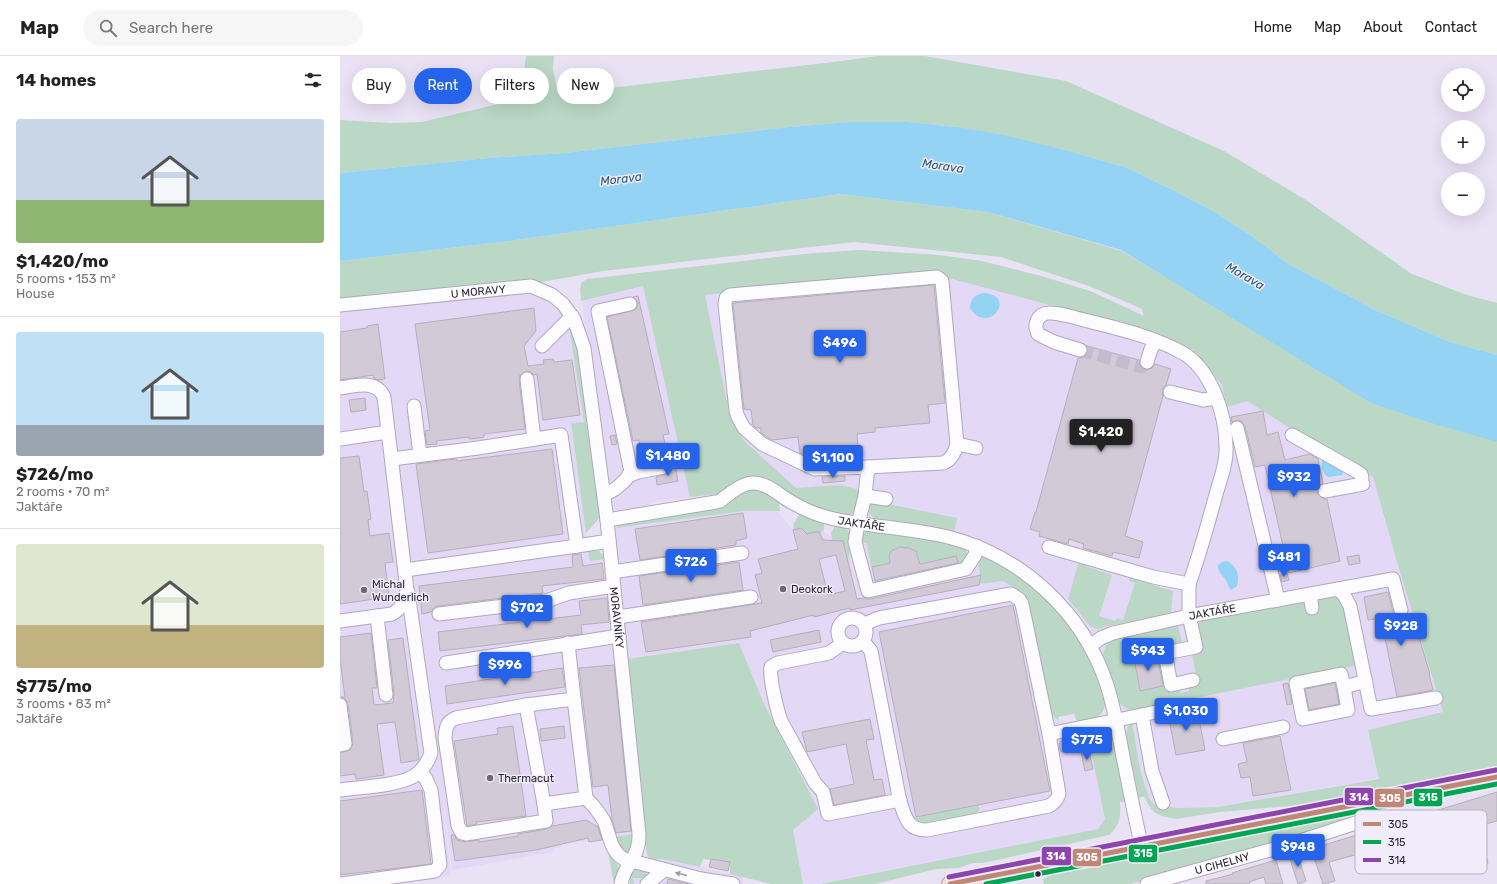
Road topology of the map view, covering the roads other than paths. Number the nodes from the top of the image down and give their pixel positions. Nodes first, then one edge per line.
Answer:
1 (630, 304) dead end
2 (340, 305) edge
3 (572, 316) junction
4 (1156, 341) junction
5 (542, 346) dead end
6 (584, 348) joint
7 (1080, 350) tunnel mouth
8 (1147, 362) dead end
9 (527, 379) dead end
10 (340, 388) edge
11 (1170, 392) dead end
12 (1216, 398) junction
13 (414, 406) dead end
14 (1237, 428) dead end
15 (388, 432) junction
16 (1292, 435) dead end
17 (340, 439) edge
18 (534, 439) junction
19 (957, 444) junction
20 (976, 448) dead end
21 (420, 455) junction
22 (392, 459) junction
23 (664, 467) dead end
24 (868, 467) junction
25 (628, 476) junction
26 (1325, 491) dead end
27 (604, 494) junction
28 (865, 496) junction
29 (886, 499) dead end
30 (607, 520) junction
31 (858, 524) junction
32 (609, 541) junction
33 (577, 546) junction
34 (977, 546) junction
35 (1049, 547) dead end
36 (742, 553) dead end
37 (405, 570) junction
38 (612, 572) junction
39 (1189, 584) junction
40 (614, 586) junction
41 (1338, 589) junction
42 (407, 590) junction
43 (1310, 594) junction
44 (751, 597) dead end
45 (1278, 600) junction
46 (1312, 608) dead end
47 (1401, 610) dead end
48 (439, 614) dead end
49 (377, 616) junction
50 (1189, 616) junction
51 (618, 617) junction
52 (340, 621) edge
53 (864, 624) junction
54 (619, 636) junction
55 (863, 641) junction
56 (568, 643) junction
57 (843, 643) junction
58 (1090, 646) junction
59 (446, 663) dead end
60 (1192, 680) dead end
61 (1366, 681) junction
62 (1344, 687) junction
63 (386, 695) dead end
64 (1436, 698) dead end
65 (574, 699) junction
66 (340, 705) edge
67 (526, 705) junction
68 (1161, 711) dead end
69 (1142, 715) junction
70 (1116, 721) junction
71 (1283, 727) dead end
72 (1049, 734) junction
73 (1223, 739) dead end
74 (340, 745) edge
75 (420, 771) junction
76 (1497, 777) edge
77 (340, 790) edge
78 (586, 798) junction
79 (900, 800) junction
80 (1378, 801) junction
81 (1163, 803) dead end
82 (544, 804) junction
83 (1377, 810) edge
84 (1355, 823) edge
85 (1142, 847) junction
86 (632, 861) junction
87 (664, 870) junction
88 (700, 881) edge
89 (342, 884) edge
90 (621, 884) edge
91 (647, 884) edge
92 (733, 884) edge
93 (950, 884) edge
94 (1147, 884) edge

1 - 25 street
2 - 3 street, U MORAVY
3 - 5 street
3 - 6 street, U MORAVY
4 - 7 street
4 - 8 street
4 - 12 street
6 - 27 street, MORAVNÍKY
9 - 18 street
10 - 15 street
11 - 12 street
12 - 39 street
13 - 21 street
14 - 45 street
15 - 17 street
15 - 22 street
16 - 26 street
18 - 21 street
18 - 33 street
19 - 20 street
19 - 24 street
19 - 24 street
21 - 22 street
22 - 37 street
23 - 25 street
24 - 28 street
25 - 27 street
27 - 30 street, MORAVNÍKY
28 - 29 street
28 - 31 street
30 - 31 street, JAKTÁŘE
30 - 32 street, MORAVNÍKY
31 - 34 street, JAKTÁŘE
31 - 34 street
32 - 33 street
32 - 38 street, MORAVNÍKY
33 - 37 street
34 - 58 street, JAKTÁŘE
35 - 39 street
36 - 38 street
37 - 42 street
38 - 40 street, MORAVNÍKY
39 - 50 street
40 - 48 street
40 - 51 street, MORAVNÍKY
41 - 43 street, JAKTÁŘE
41 - 47 street, JAKTÁŘE
41 - 61 street
42 - 49 street
42 - 75 street
43 - 45 street, JAKTÁŘE
43 - 46 street
44 - 51 street
45 - 50 street, JAKTÁŘE
49 - 52 street
49 - 63 street
50 - 58 street, JAKTÁŘE
50 - 60 street
51 - 54 street, MORAVNÍKY
53 - 55 street
53 - 57 street
53 - 72 street
54 - 56 street
54 - 86 street, MORAVNÍKY
55 - 57 street
55 - 79 street
56 - 59 street
56 - 65 street
57 - 79 street
58 - 70 street, JAKTÁŘE
61 - 62 street
61 - 64 street
62 - 62 street
65 - 67 street
65 - 78 street
66 - 74 street
67 - 82 street
67 - 82 street
68 - 69 street
69 - 70 street
69 - 81 street
70 - 72 street
70 - 85 street, JAKTÁŘE
71 - 73 street
72 - 79 street
75 - 77 street
75 - 89 street
76 - 80 main road
78 - 82 street
78 - 86 street
80 - 83 street, U CIHELNY
80 - 85 main road
84 - 94 street, U CIHELNY
85 - 93 main road
86 - 87 street
86 - 90 street, MORAVNÍKY
88 -> 87 street
87 - 91 street
88 - 92 street

